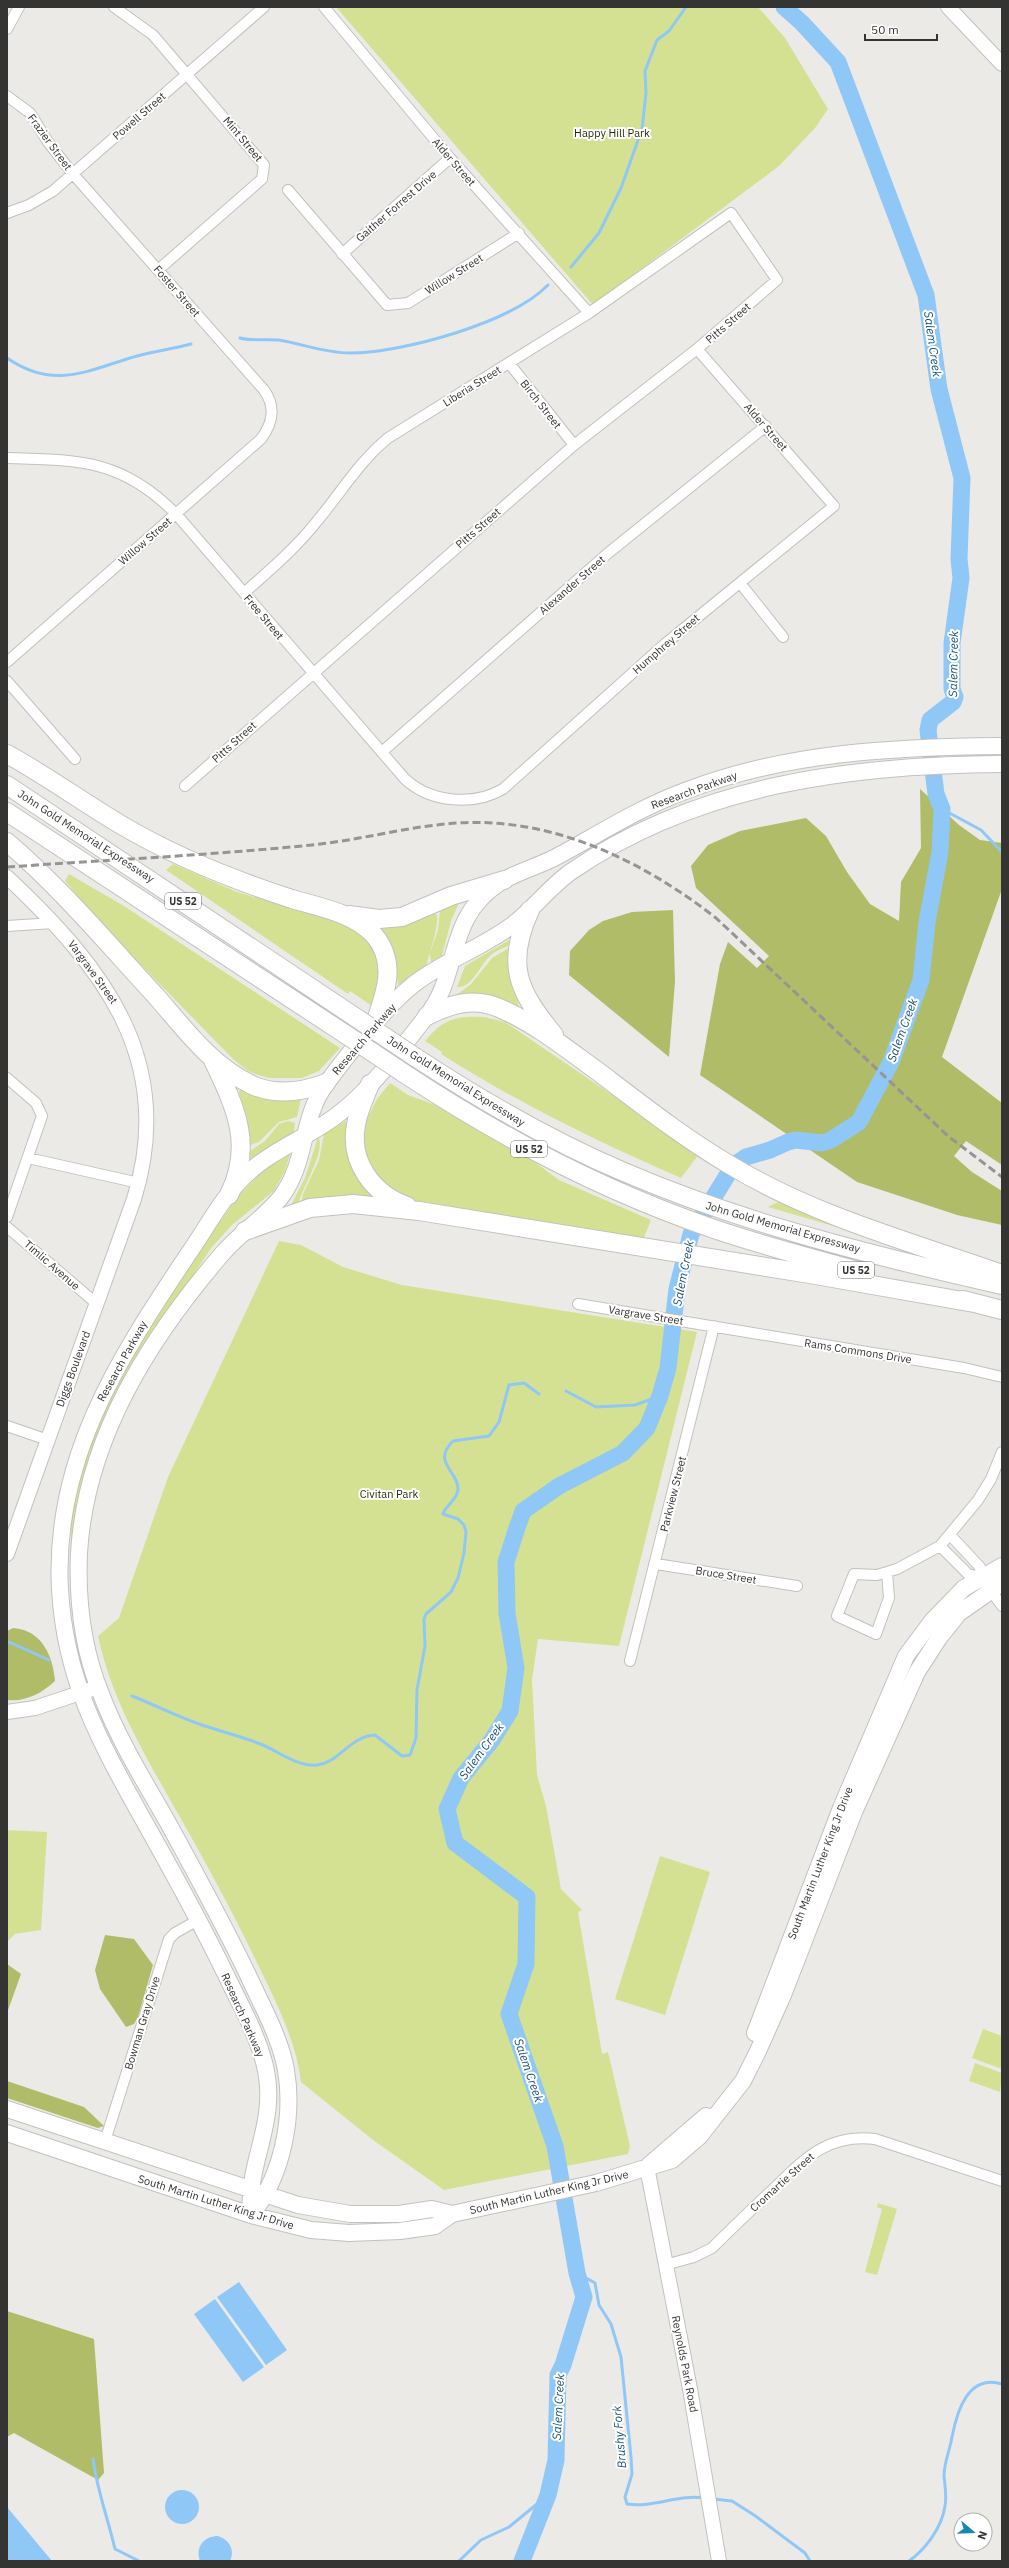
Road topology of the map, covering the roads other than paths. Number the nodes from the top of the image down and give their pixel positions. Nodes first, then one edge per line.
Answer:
1 (19, 7) edge
2 (114, 7) edge
3 (264, 7) edge
4 (324, 7) edge
5 (948, 7) edge
6 (7, 29) edge
7 (1002, 64) edge
8 (187, 74) junction
9 (7, 96) edge
10 (450, 158) junction
11 (73, 174) junction
12 (288, 190) dead end
13 (7, 213) edge
14 (519, 233) junction
15 (342, 254) junction
16 (158, 270) junction
17 (777, 280) joint
18 (589, 313) junction
19 (697, 349) junction
20 (509, 363) junction
21 (272, 413) joint
22 (766, 426) junction
23 (574, 445) junction
24 (7, 458) edge
25 (834, 506) joint
26 (176, 514) junction
27 (740, 583) junction
28 (244, 593) junction
29 (782, 637) dead end
30 (7, 662) edge
31 (312, 673) junction
32 (7, 681) edge
33 (1002, 746) edge
34 (383, 751) junction
35 (7, 754) edge
36 (75, 759) dead end
37 (1002, 764) edge
38 (7, 785) edge
39 (185, 786) dead end
40 (503, 789) joint
41 (7, 812) edge
42 (7, 842) edge
43 (7, 877) edge
44 (504, 880) junction
45 (530, 910) junction
46 (342, 914) junction
47 (54, 923) junction
48 (7, 926) edge
49 (450, 964) junction
50 (427, 1016) junction
51 (366, 1022) junction
52 (562, 1045) junction
53 (213, 1060) junction
54 (7, 1078) edge
55 (326, 1083) junction
56 (370, 1084) junction
57 (305, 1135) junction
58 (28, 1158) junction
59 (139, 1183) junction
60 (229, 1195) junction
61 (419, 1211) junction
62 (7, 1217) edge
63 (7, 1227) edge
64 (245, 1231) junction
65 (1002, 1274) edge
66 (1002, 1285) edge
67 (974, 1303) junction
68 (97, 1304) junction
69 (578, 1304) dead end
70 (1002, 1310) edge
71 (714, 1326) junction
72 (1002, 1377) edge
73 (7, 1426) edge
74 (48, 1440) junction
75 (1002, 1452) edge
76 (951, 1536) junction
77 (940, 1546) junction
78 (7, 1554) edge
79 (656, 1564) junction
80 (1002, 1566) edge
81 (887, 1572) junction
82 (991, 1584) edge
83 (797, 1586) dead end
84 (1002, 1606) edge
85 (630, 1661) dead end
86 (98, 1687) junction
87 (79, 1693) junction
88 (7, 1712) edge
89 (198, 1920) junction
90 (10, 2110) edge
91 (7, 2133) edge
92 (105, 2141) junction
93 (646, 2167) junction
94 (1002, 2181) edge
95 (248, 2189) junction
96 (267, 2195) junction
97 (452, 2214) junction
98 (250, 2215) junction
99 (665, 2265) junction
100 (717, 2546) junction
101 (719, 2561) edge
102 (725, 2561) edge

1 - 6 street
2 - 8 street, Mint Street
3 - 8 street, Powell Street
4 - 10 street, Alder Street
5 - 7 street
8 - 11 street, Powell Street
8 - 16 street, Mint Street
9 - 11 street, Frazier Street
10 - 14 street, Alder Street
10 - 15 street, Gaither Forrest Drive
11 - 13 street, Powell Street
11 - 16 street, Foster Street
12 - 15 street
14 - 15 street, Willow Street
14 - 18 street, Alder Street
16 - 21 street, Foster Street
17 - 18 street, Liberia Street
17 - 19 street, Pitts Street
18 - 20 street, Liberia Street
19 - 22 street, Alder Street
19 - 23 street, Pitts Street
20 - 23 street, Birch Street
20 - 28 street, Liberia Street
21 - 26 street, Willow Street
22 - 25 street, Alder Street
22 - 34 street, Alexander Street
23 - 31 street, Pitts Street
24 - 26 street, Free Street
25 - 27 street, Humphrey Street
26 - 28 street, Free Street
26 - 30 street, Willow Street
27 - 29 street
27 - 40 street, Humphrey Street
28 - 31 street, Free Street
31 - 34 street, Free Street
31 - 39 street, Pitts Street
32 - 36 street
33 - 44 main road, Research Parkway
34 - 40 street, Free Street
35 - 46 highway
37 - 45 main road, Research Parkway
38 - 51 highway, John Gold Memorial Expressway / US 52
41 - 67 highway, John Gold Memorial Expressway / US 52, bridge
42 - 53 highway
43 - 47 street, Vargrave Street
44 - 46 highway
44 - 49 main road, Research Parkway
45 - 49 main road, Research Parkway
45 - 52 highway
46 - 51 highway
47 - 48 street
47 - 59 street, Vargrave Street
49 - 50 main road, Research Parkway
49 - 51 main road, Research Parkway
50 - 52 highway
50 - 56 main road, Research Parkway
51 - 55 main road, Research Parkway
51 - 66 highway, John Gold Memorial Expressway / US 52, bridge
52 - 65 highway
53 - 55 highway
53 - 60 highway
54 - 58 street
55 - 57 main road, Research Parkway
56 - 57 main road, Research Parkway
56 - 61 highway
57 - 60 main road, Research Parkway
57 - 64 main road, Research Parkway
58 - 59 street
58 - 62 street
59 - 68 street, Diggs Boulevard
60 - 87 main road, Research Parkway
61 - 64 highway
61 - 67 highway
63 - 68 street, Timlic Avenue
64 - 86 main road, Research Parkway
67 - 70 highway, John Gold Memorial Expressway / US 52
68 - 74 street, Diggs Boulevard
69 - 71 street, Vargrave Street
71 - 72 street, Rams Commons Drive
71 - 79 street, Parkview Street
73 - 74 street
74 - 78 street, Diggs Boulevard
75 - 76 street
76 - 77 street
76 - 82 street
77 - 81 street
77 - 82 street
79 - 83 street, Bruce Street
79 - 85 street, Parkview Street
80 - 82 main road, South Martin Luther King Jr Drive
81 - 81 street
82 - 84 street
82 - 93 main road, South Martin Luther King Jr Drive
86 - 87 street
86 - 96 main road, Research Parkway
87 - 88 street
87 - 89 main road, Research Parkway
89 - 92 street, Bowman Gray Drive
89 - 95 main road, Research Parkway
90 - 92 main road, South Martin Luther King Jr Drive
91 - 98 main road, South Martin Luther King Jr Drive
92 - 95 main road, South Martin Luther King Jr Drive
93 - 97 main road, South Martin Luther King Jr Drive
93 - 99 street, Reynolds Park Road
94 - 99 street, Cromartie Street
95 - 96 main road, South Martin Luther King Jr Drive
95 - 98 main road, Research Parkway
96 - 97 main road, South Martin Luther King Jr Drive
96 - 98 main road, Research Parkway
97 - 98 main road, South Martin Luther King Jr Drive
99 - 100 street, Reynolds Park Road
100 - 101 street, Reynolds Park Road
100 - 102 street

